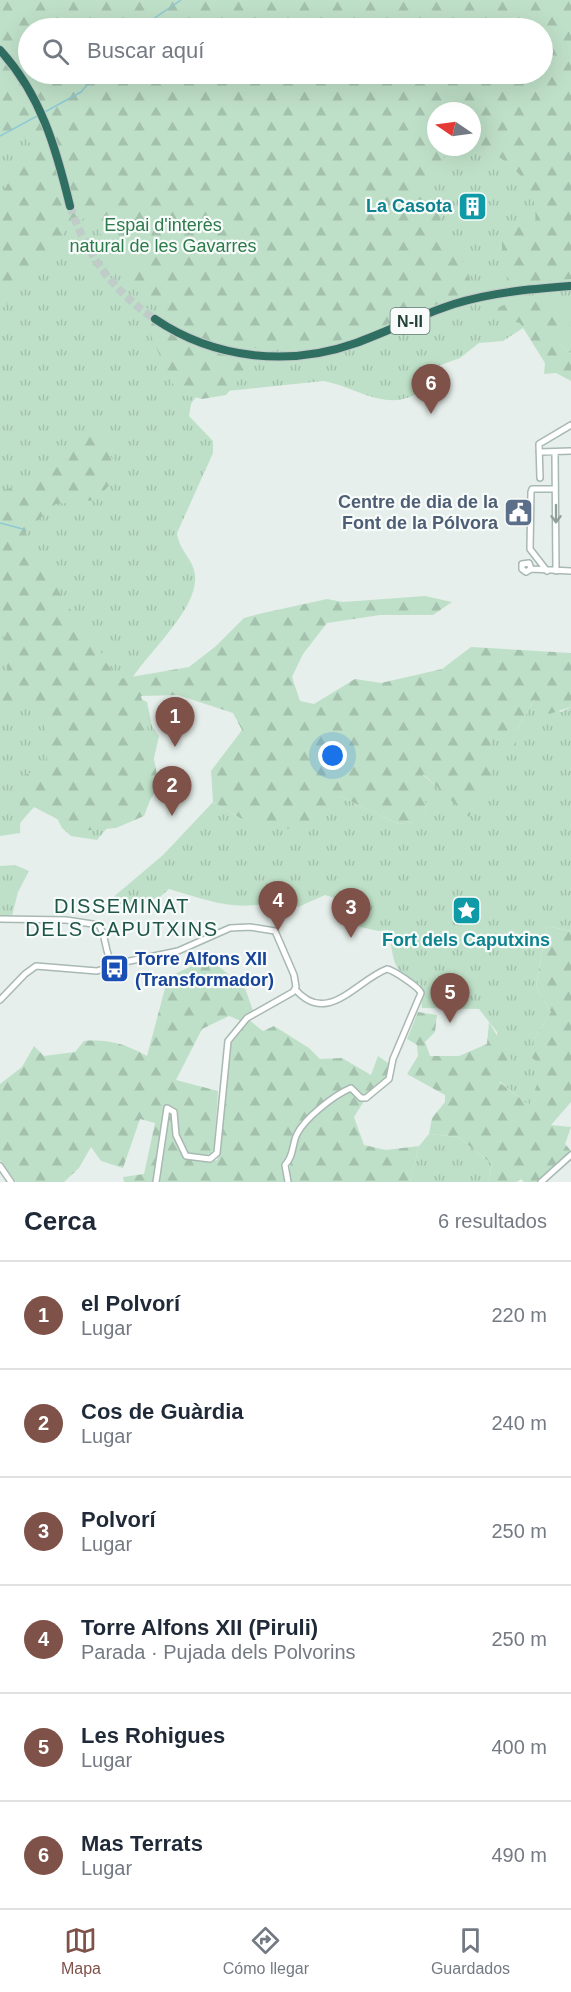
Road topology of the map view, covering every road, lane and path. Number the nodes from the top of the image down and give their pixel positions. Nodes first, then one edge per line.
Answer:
1 (0, 50) edge
2 (18, 74) edge
3 (24, 84) edge
4 (70, 206) tunnel mouth
5 (571, 286) edge
6 (155, 319) tunnel mouth
7 (571, 425) edge
8 (571, 451) edge
9 (539, 452) junction
10 (555, 452) junction
11 (540, 478) dead end
12 (555, 489) junction
13 (531, 569) dead end
14 (547, 571) junction
15 (556, 571) junction
16 (571, 571) edge
17 (0, 919) edge
18 (113, 965) junction
19 (295, 989) junction
20 (0, 1000) edge
21 (571, 1155) edge
22 (0, 1166) edge
23 (11, 1182) edge
24 (156, 1182) edge
25 (288, 1182) edge
26 (542, 1182) edge

1 - 2 highway
3 - 4 highway
5 - 6 highway, N-II
7 - 9 street
8 - 10 street
9 - 10 street
9 - 11 street
10 - 12 street
12 - 14 street
12 -> 15 street
13 - 14 street
14 - 15 street
15 - 16 street
17 - 18 street
18 - 19 street
18 - 20 street
19 - 24 street
19 - 25 street
21 - 26 street
22 - 23 street

